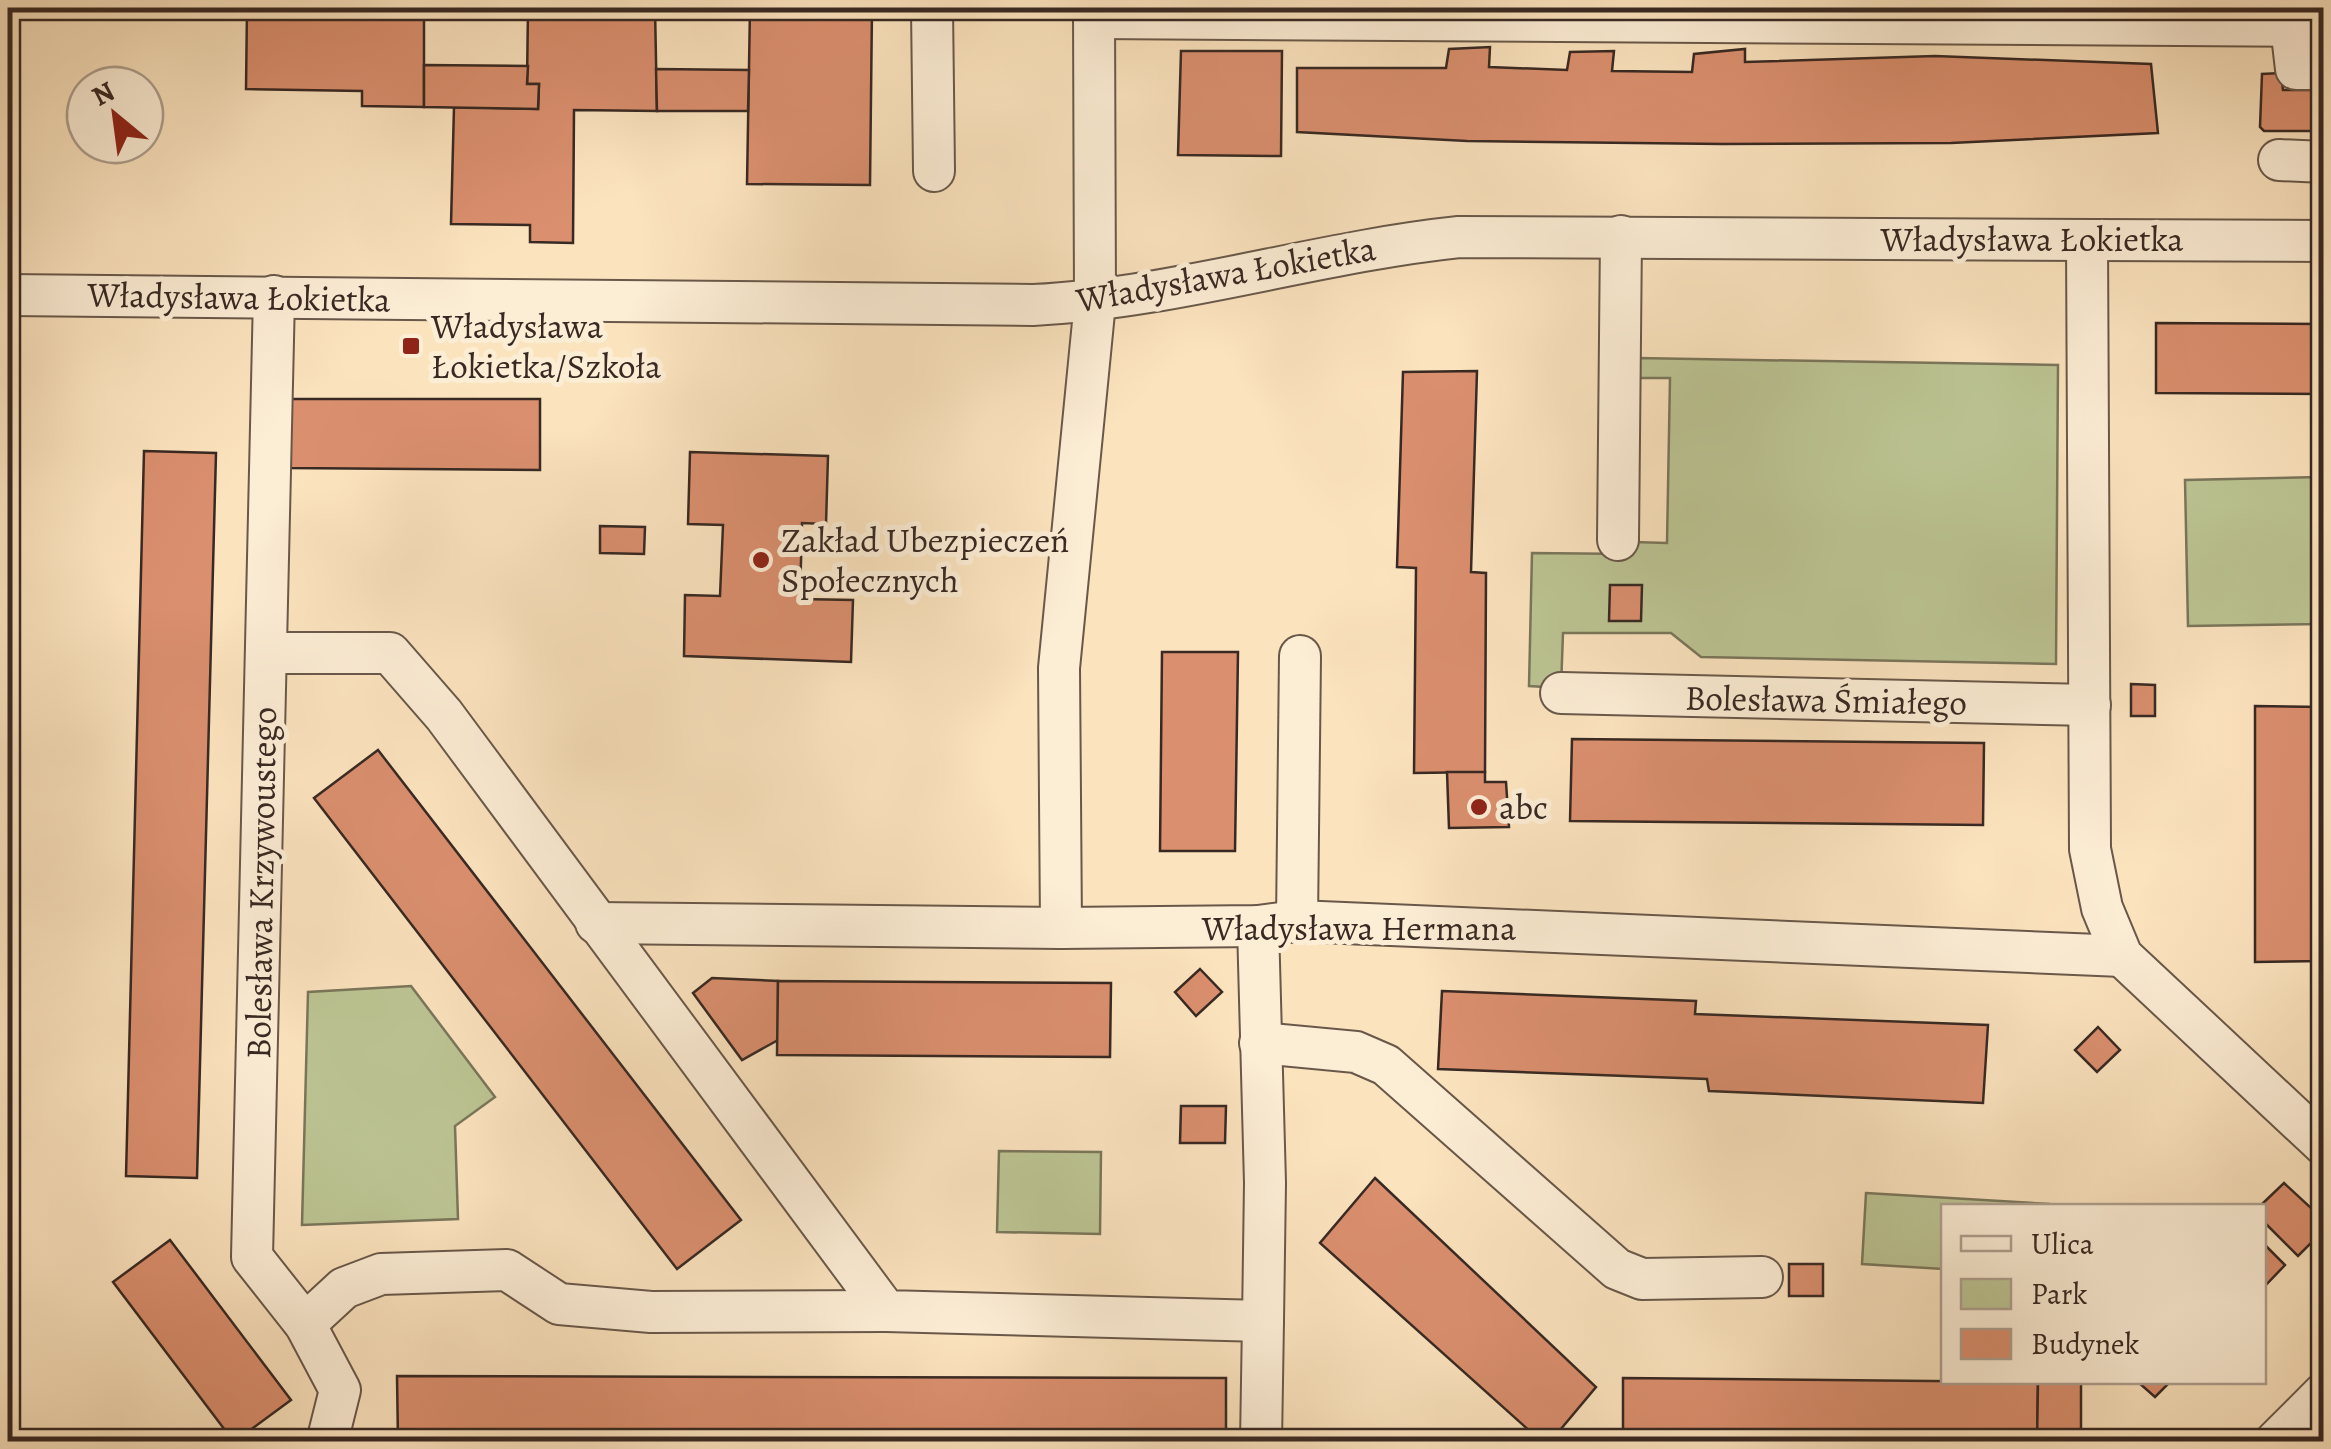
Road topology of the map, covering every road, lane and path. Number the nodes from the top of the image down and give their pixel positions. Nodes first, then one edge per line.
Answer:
1 (932, 8) edge
2 (1203, 12) edge
3 (1094, 13) edge
4 (2023, 17) edge
5 (2308, 26) edge
6 (2324, 69) edge
7 (2279, 160) dead end
8 (2324, 162) edge
9 (934, 171) dead end
10 (1621, 236) junction
11 (2087, 240) junction
12 (2324, 241) edge
13 (8, 295) edge
14 (274, 296) junction
15 (1095, 302) junction
16 (1618, 540) dead end
17 (267, 653) junction
18 (1300, 656) dead end
19 (1561, 693) dead end
20 (2090, 705) junction
21 (596, 923) junction
22 (1277, 923) junction
23 (1061, 928) junction
24 (2122, 956) junction
25 (1260, 1043) junction
26 (2324, 1145) edge
27 (1762, 1277) dead end
28 (886, 1312) junction
29 (1263, 1321) junction
30 (305, 1324) junction
31 (2324, 1393) edge
32 (326, 1442) edge
33 (1261, 1442) edge
34 (2275, 1442) edge

1 - 9 street
2 - 3 street
2 - 4 street
3 - 15 street
4 - 5 street
5 - 6 street
7 - 8 street
10 - 11 street, Władysława Łokietka
10 - 15 street, Władysława Łokietka
10 - 16 street
11 - 12 street, Władysława Łokietka
11 - 20 street
13 - 14 street, Władysława Łokietka
14 - 15 street, Władysława Łokietka
14 - 17 street, Bolesława Krzywoustego
15 - 23 street
17 - 21 street
17 - 30 street, Bolesława Krzywoustego
18 - 22 street
19 - 20 street, Bolesława Śmiałego
20 - 24 street
21 - 23 street, Władysława Hermana
21 - 28 street
22 - 23 street, Władysława Hermana
22 - 24 street, Władysława Hermana
22 - 25 street
24 - 26 street
25 - 27 street
25 - 29 street
28 - 29 street
28 - 30 street
29 - 33 street
30 - 32 street, Bolesława Krzywoustego
31 - 34 street

